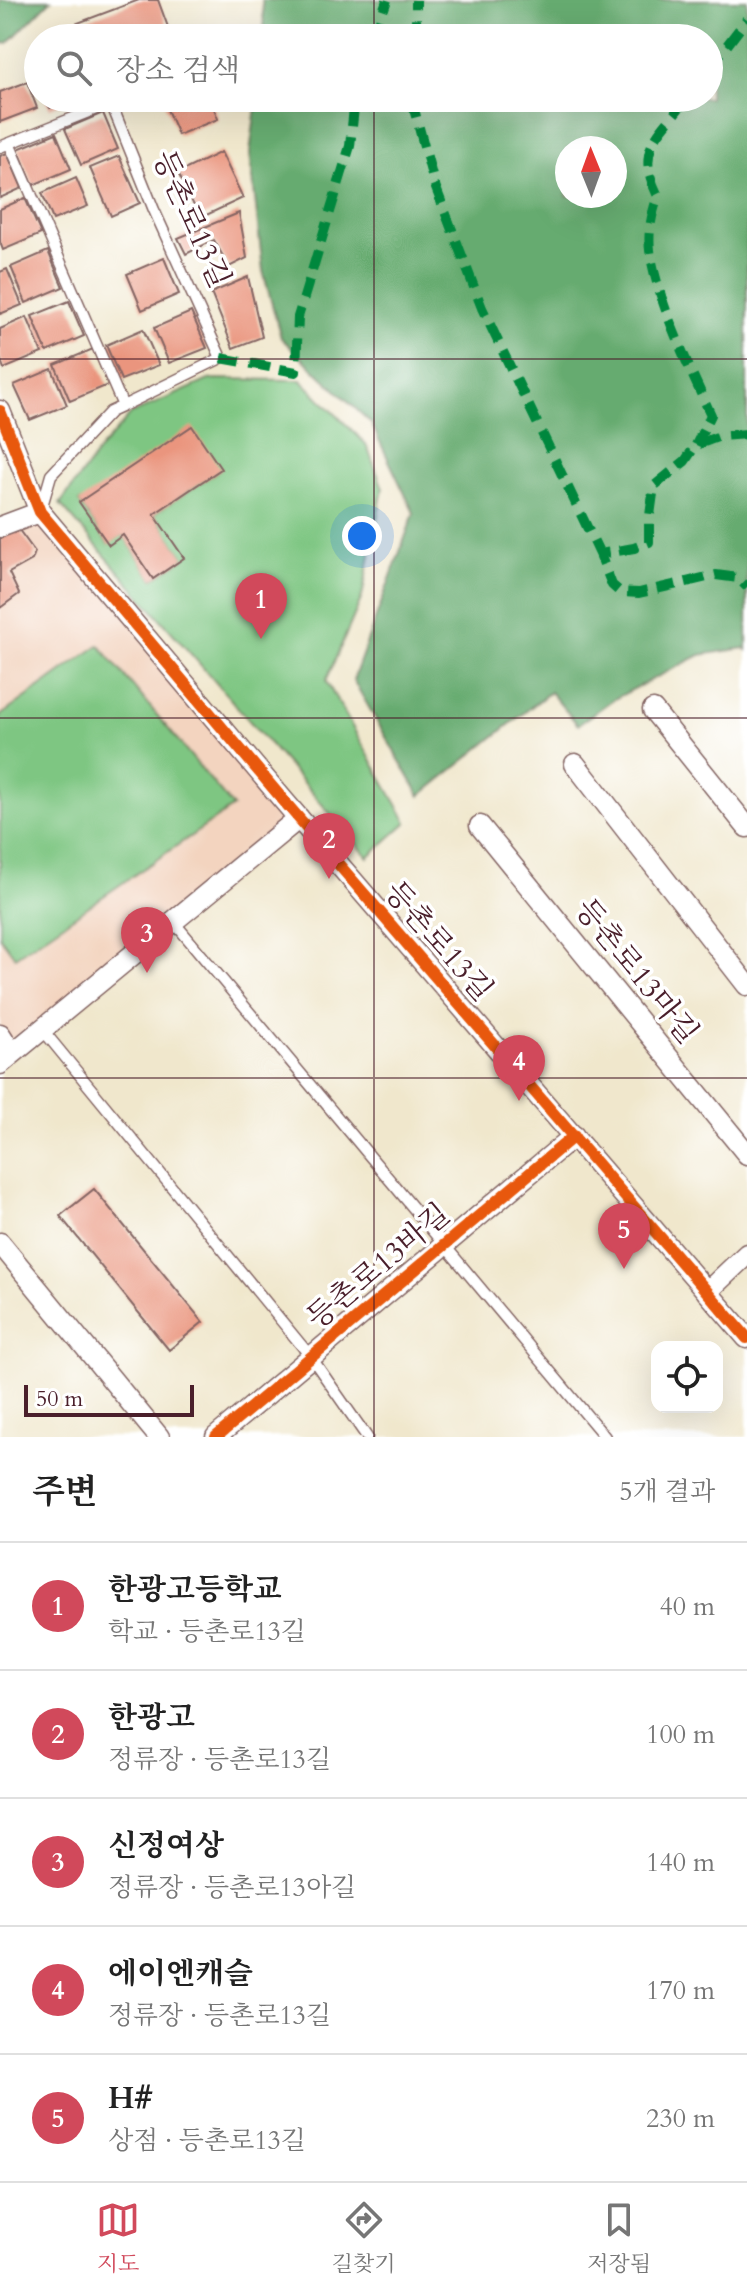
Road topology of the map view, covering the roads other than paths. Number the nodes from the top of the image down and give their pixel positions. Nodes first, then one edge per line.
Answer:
1 (88, 112) edge
2 (115, 112) edge
3 (4, 145) edge
4 (123, 406) junction
5 (0, 411) edge
6 (40, 512) junction
7 (0, 527) edge
8 (653, 710) dead end
9 (575, 764) dead end
10 (299, 818) junction
11 (480, 826) dead end
12 (747, 827) edge
13 (173, 921) junction
14 (747, 985) edge
15 (42, 1029) junction
16 (0, 1034) edge
17 (6, 1058) edge
18 (574, 1136) junction
19 (747, 1154) edge
20 (0, 1243) edge
21 (444, 1245) junction
22 (747, 1254) edge
23 (707, 1292) junction
24 (747, 1338) edge
25 (311, 1357) junction
26 (159, 1437) edge
27 (216, 1437) edge
28 (367, 1437) edge
29 (605, 1437) edge

1 - 3 lane, 등촌로13길
2 - 4 lane, 등촌로13길
3 - 4 lane, 등촌로13길
4 - 6 lane, 등촌로13길
5 - 6 street, 등촌로13길
6 - 7 street
6 - 10 street, 등촌로13길
8 - 12 street
9 - 14 street
10 - 13 street
10 - 18 street, 등촌로13길
11 - 19 street, 등촌로13마길
13 - 15 street
13 - 21 lane, 등촌로13바길
15 - 17 street
15 - 25 lane, 등촌로13바길
16 - 17 street
18 - 21 street, 등촌로13바길
18 - 23 street, 등촌로13길
20 - 26 street
21 - 25 street, 등촌로13바길
21 - 29 lane, 등촌로13바길
22 - 23 street
23 - 24 street, 등촌로13길
25 - 27 street, 등촌로13바길
25 - 28 lane

